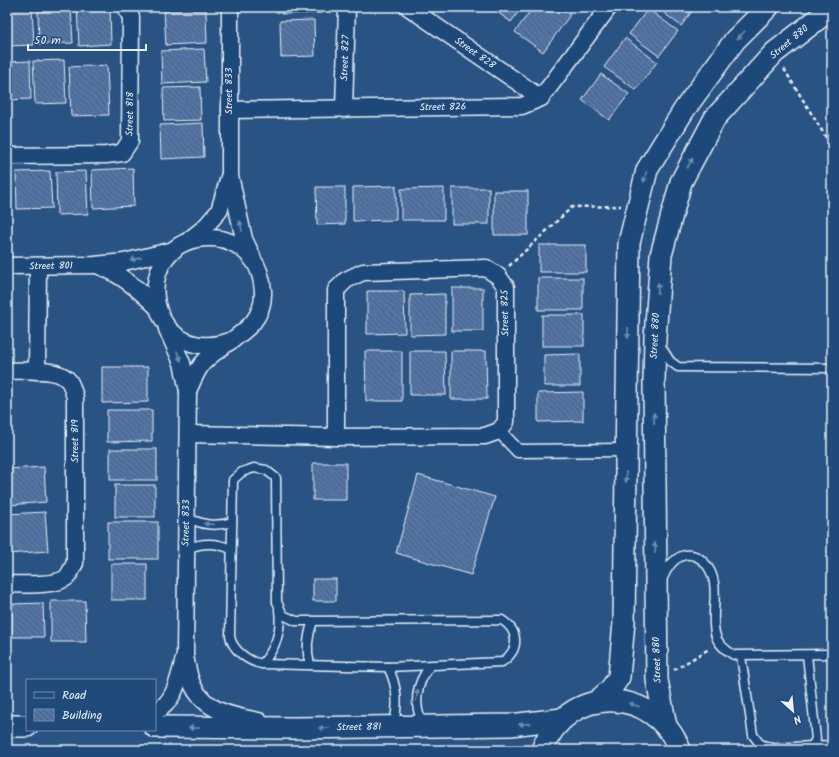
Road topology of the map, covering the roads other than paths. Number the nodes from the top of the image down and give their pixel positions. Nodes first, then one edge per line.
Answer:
1 (125, 7) edge
2 (230, 7) edge
3 (347, 7) edge
4 (408, 7) edge
5 (609, 7) edge
6 (768, 7) edge
7 (832, 8) edge
8 (541, 98) junction
9 (344, 108) junction
10 (230, 110) junction
11 (7, 156) edge
12 (230, 176) junction
13 (179, 247) junction
14 (254, 262) junction
15 (95, 265) junction
16 (7, 266) edge
17 (38, 267) junction
18 (157, 307) junction
19 (164, 322) junction
20 (655, 338) junction
21 (233, 340) junction
22 (832, 368) edge
23 (7, 371) edge
24 (37, 371) junction
25 (188, 391) junction
26 (499, 431) junction
27 (188, 434) junction
28 (336, 437) junction
29 (626, 450) junction
30 (186, 517) junction
31 (232, 522) junction
32 (186, 549) junction
33 (231, 549) junction
34 (7, 584) edge
35 (656, 598) junction
36 (279, 609) junction
37 (313, 622) junction
38 (832, 654) edge
39 (185, 655) junction
40 (808, 655) junction
41 (742, 656) junction
42 (262, 664) junction
43 (310, 665) junction
44 (430, 666) junction
45 (388, 667) junction
46 (596, 702) junction
47 (156, 711) edge
48 (562, 719) junction
49 (7, 726) edge
50 (26, 726) edge
51 (423, 726) junction
52 (666, 726) junction
53 (156, 727) edge
54 (393, 727) junction
55 (296, 728) junction
56 (832, 745) edge
57 (812, 746) junction
58 (542, 750) edge
59 (680, 750) edge

1 - 11 street, Street 818
2 - 10 street, Street 833
3 - 9 street, Street 827
4 - 8 street, Street 828
5 - 8 street
6 -> 29 street
20 -> 7 street, Street 880
8 - 9 street, Street 826
9 - 10 street, Street 826
10 - 12 street, Street 833
12 - 13 street, Street 833
14 -> 12 street, Street 833
13 - 14 street
13 -> 15 street, Street 801
13 - 18 street
14 - 21 street
15 - 17 street, Street 801
15 - 18 street, Street 801
16 - 17 street, Street 801
17 - 24 street
18 - 19 street
19 - 21 street
19 -> 25 street, Street 833
20 - 22 lane
35 -> 20 street, Street 880
21 - 25 street, Street 833
23 - 24 street
24 - 34 street, Street 819
25 - 27 street, Street 833
26 - 28 street
26 - 28 street, Street 825
26 - 29 street
27 - 28 street
27 - 30 street, Street 833
29 -> 46 street
31 -> 30 lane
30 - 32 street, Street 833
31 - 33 lane
31 - 36 lane
32 - 33 lane
32 - 39 street, Street 833
33 - 42 lane
35 - 41 lane
35 - 52 street, Street 880
36 - 37 lane
36 - 42 lane
37 - 43 lane
37 - 44 lane
38 - 40 lane
39 - 47 street, Street 833
39 - 55 street, Street 833
40 - 41 lane
40 - 57 lane
41 - 57 lane
42 - 43 lane
43 - 45 lane
44 - 45 lane
51 -> 44 lane
45 - 54 lane
46 - 48 street
52 -> 46 street
48 -> 51 street, Street 881
48 - 58 street
49 - 50 street
51 - 54 street, Street 881
52 - 59 street
55 -> 53 street, Street 881
54 -> 55 street, Street 881
56 - 57 lane

